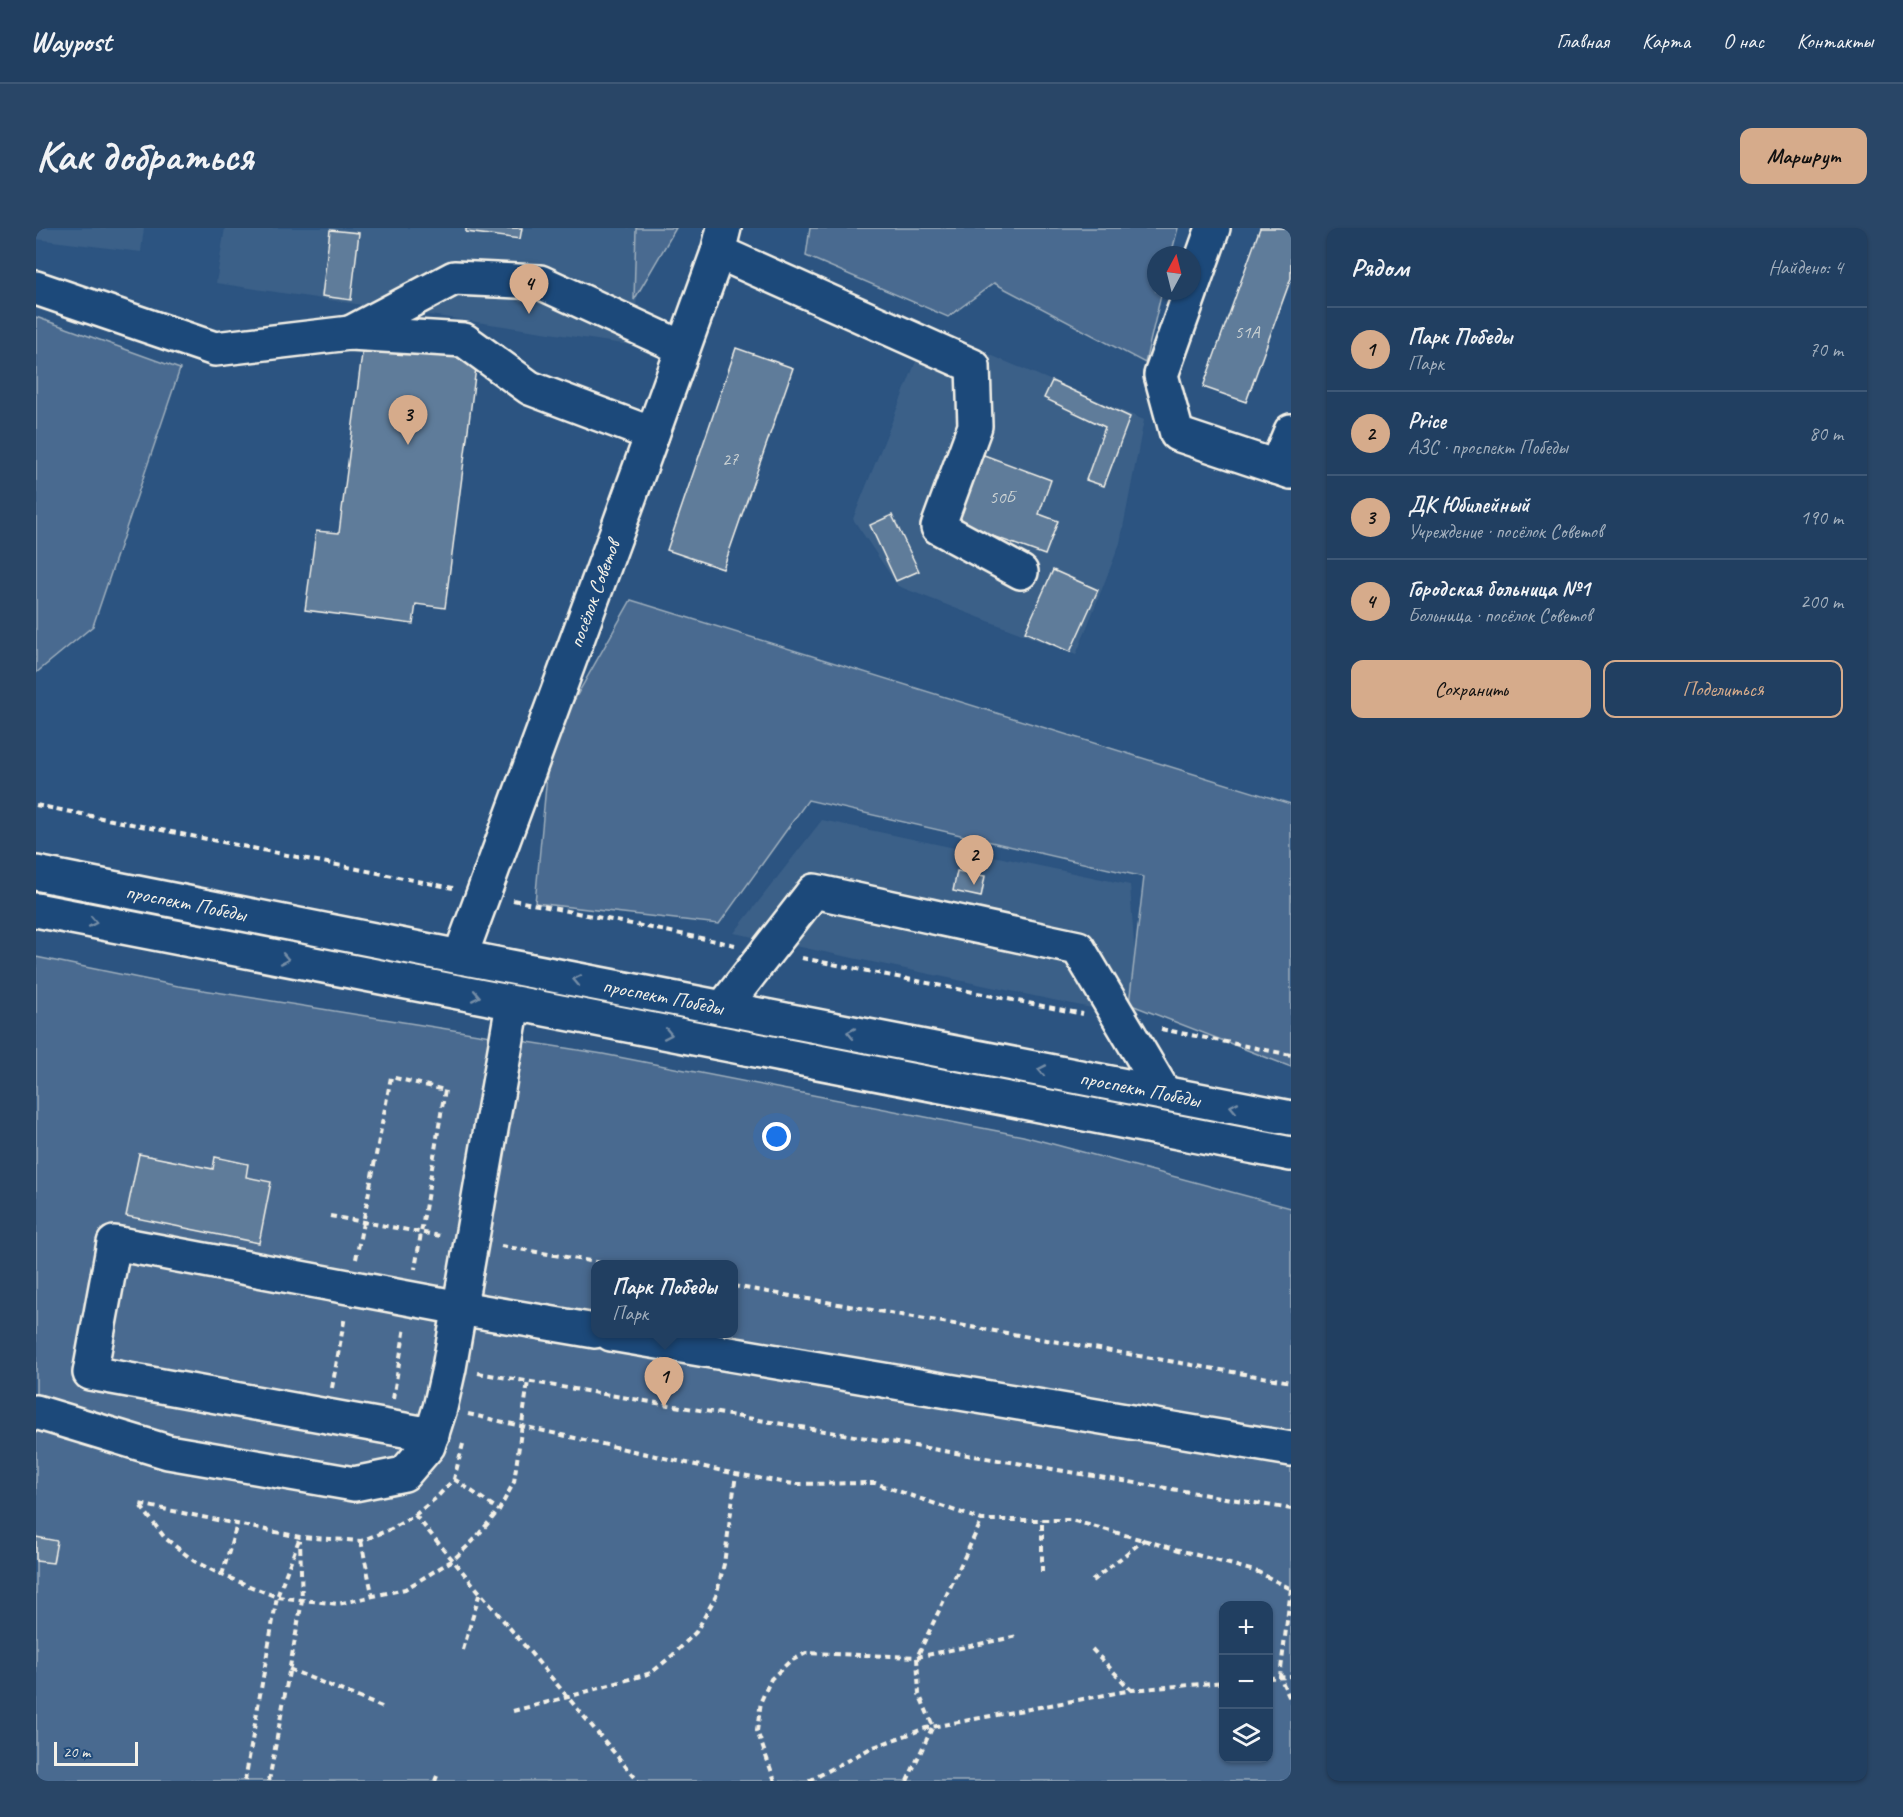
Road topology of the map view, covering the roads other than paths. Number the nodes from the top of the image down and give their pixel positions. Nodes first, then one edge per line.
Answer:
1 (1213, 228) edge
2 (721, 240) edge
3 (1201, 261) edge
4 (36, 288) edge
5 (1187, 300) edge
6 (350, 333) junction
7 (683, 348) junction
8 (1291, 431) edge
9 (652, 434) junction
10 (1283, 470) edge
11 (1021, 572) dead end
12 (36, 873) edge
13 (36, 910) edge
14 (460, 957) junction
15 (513, 1004) junction
16 (723, 1008) junction
17 (1164, 1094) junction
18 (1291, 1118) edge
19 (1291, 1154) edge
20 (460, 1308) junction
21 (591, 1330) edge
22 (635, 1338) edge
23 (36, 1412) edge
24 (436, 1421) junction
25 (1291, 1449) edge

1 - 3 main road
2 - 7 main road, посёлок Советов
2 - 11 main road
4 - 6 main road
5 - 10 main road
6 - 7 main road
6 - 9 main road
7 - 9 main road, посёлок Советов
8 - 10 main road
9 - 14 main road, посёлок Советов
12 - 14 main road, проспект Победы
13 -> 15 main road, проспект Победы
16 -> 14 main road, проспект Победы
15 -> 19 main road, проспект Победы
15 - 20 main road
17 -> 16 main road, проспект Победы
16 - 17 main road
18 -> 17 main road, проспект Победы
20 - 21 main road
20 - 24 main road
20 - 24 main road
22 - 25 main road
23 - 24 main road

